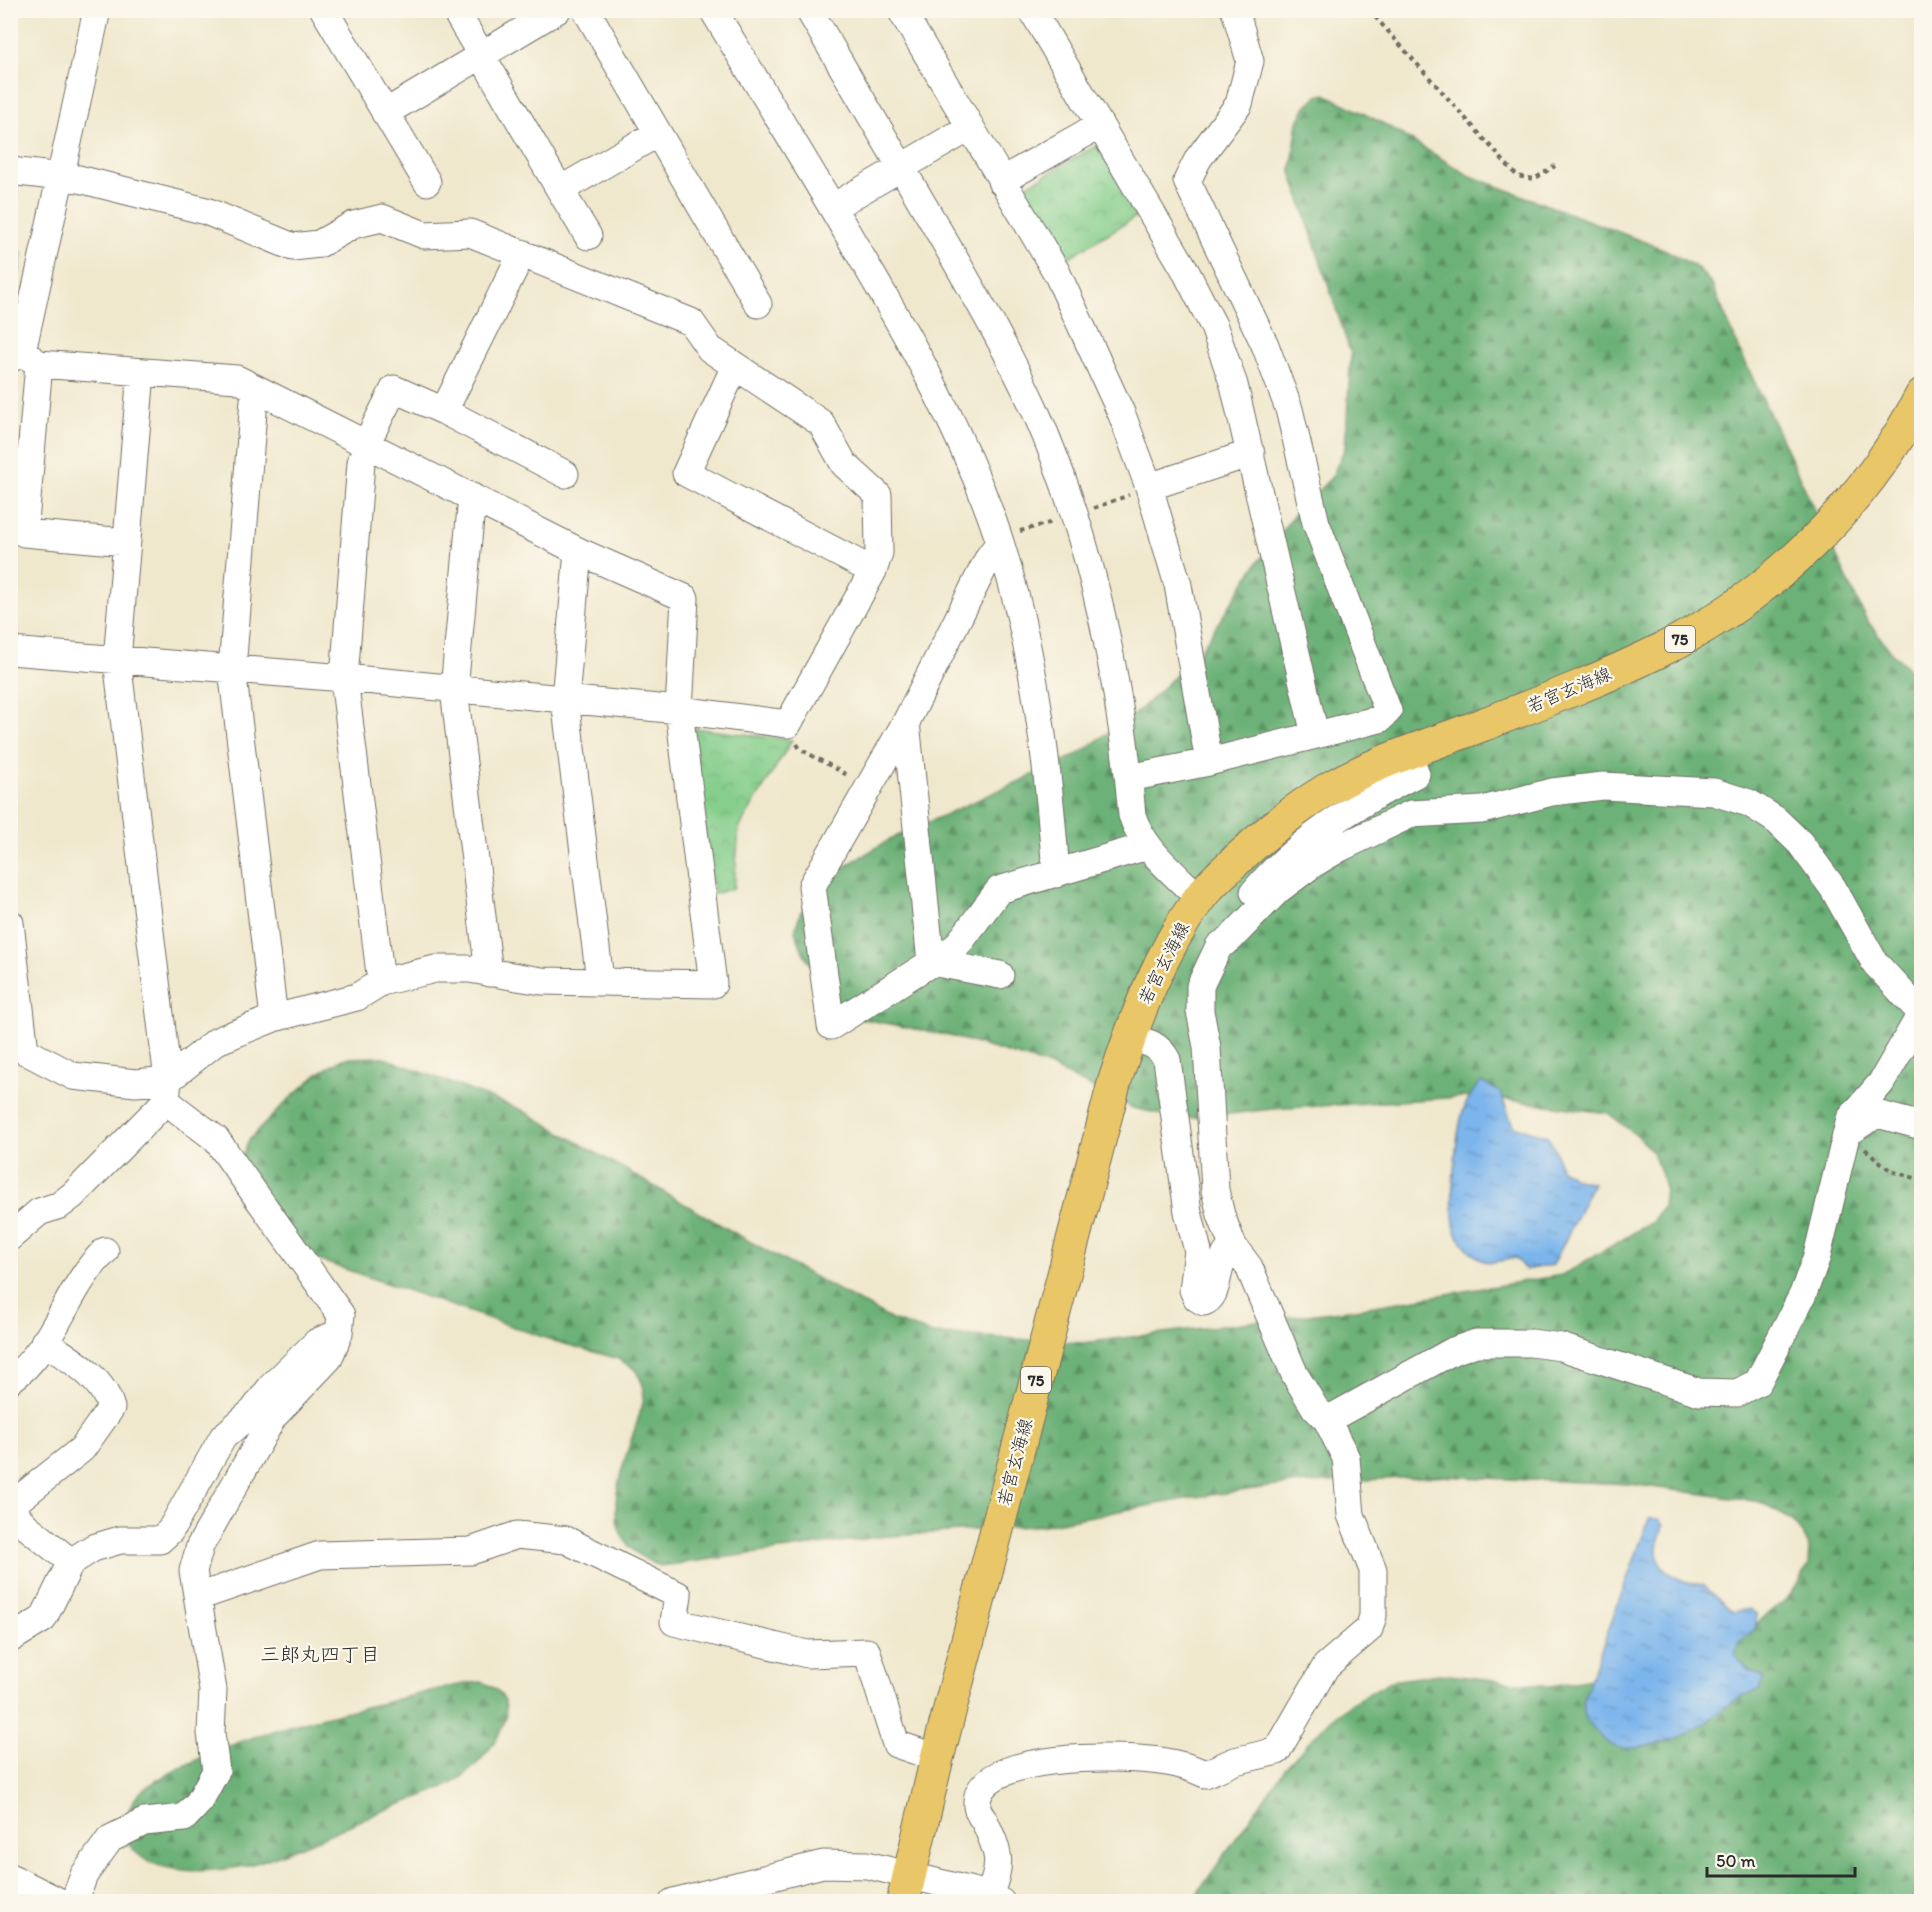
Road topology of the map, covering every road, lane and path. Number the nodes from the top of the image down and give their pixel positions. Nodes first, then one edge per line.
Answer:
1 (97, 10) edge
2 (324, 10) edge
3 (455, 10) edge
4 (557, 10) edge
5 (586, 10) edge
6 (713, 10) edge
7 (809, 10) edge
8 (901, 10) edge
9 (1032, 10) edge
10 (1235, 10) edge
11 (1368, 10) edge
12 (481, 56) junction
13 (385, 113) junction
14 (1100, 125) junction
15 (969, 128) junction
16 (658, 133) junction
17 (1555, 166) dead end
18 (901, 167) junction
19 (10, 171) edge
20 (59, 178) junction
21 (1001, 181) junction
22 (427, 182) dead end
23 (560, 190) junction
24 (832, 207) junction
25 (588, 236) dead end
26 (522, 253) junction
27 (758, 304) dead end
28 (24, 358) edge
29 (735, 366) junction
30 (141, 372) junction
31 (255, 388) junction
32 (1922, 395) edge
33 (444, 411) junction
34 (366, 444) junction
35 (1251, 453) junction
36 (565, 474) dead end
37 (1149, 487) junction
38 (472, 496) junction
39 (1074, 516) junction
40 (17, 531) edge
41 (999, 540) junction
42 (126, 542) junction
43 (578, 551) junction
44 (873, 571) junction
45 (10, 651) edge
46 (117, 660) junction
47 (232, 669) junction
48 (344, 678) junction
49 (454, 690) junction
50 (565, 700) junction
51 (679, 711) junction
52 (906, 722) junction
53 (788, 724) junction
54 (1315, 735) junction
55 (1408, 753) junction
56 (1209, 762) junction
57 (1129, 777) junction
58 (867, 786) junction
59 (1147, 846) junction
60 (1056, 874) junction
61 (1199, 898) junction
62 (10, 923) edge
63 (1219, 946) junction
64 (931, 962) junction
65 (489, 973) junction
66 (1000, 975) dead end
67 (600, 980) junction
68 (381, 982) junction
69 (1921, 1014) edge
70 (274, 1018) junction
71 (1129, 1037) junction
72 (18, 1060) edge
73 (167, 1090) junction
74 (1922, 1126) edge
75 (1848, 1132) junction
76 (1922, 1180) edge
77 (10, 1237) edge
78 (1233, 1246) junction
79 (105, 1251) dead end
80 (339, 1333) junction
81 (44, 1342) junction
82 (10, 1380) edge
83 (1327, 1420) junction
84 (10, 1507) edge
85 (71, 1562) junction
86 (198, 1597) junction
87 (10, 1639) edge
88 (938, 1758) junction
89 (10, 1877) edge
90 (906, 1889) edge
91 (995, 1898) edge
92 (60, 1902) edge
93 (75, 1902) edge
94 (674, 1902) edge

1 - 20 street
2 - 13 street
3 - 12 street
4 - 12 street
5 - 16 street
6 - 24 street
7 - 18 street
8 - 15 street
9 - 14 street
10 - 54 street
11 - 17 path
12 - 13 street
12 - 23 street
13 - 22 street
14 - 21 street
14 - 35 street
15 - 18 street
15 - 21 street
16 - 23 street
16 - 27 street
18 - 24 street
18 - 39 street
19 - 20 street
20 - 26 street
20 - 28 street
21 - 37 street
23 - 25 street
24 - 41 street
26 - 29 street
26 - 33 street
28 - 30 street
28 - 40 street
29 - 44 street
29 - 44 street
30 - 31 street
30 - 42 street
31 - 34 street
31 - 47 street
32 - 55 main road, 若宮玄海線 / 75
33 - 34 street
33 - 36 street
34 - 38 street
34 - 48 street
35 - 37 street
35 - 54 street
37 - 39 path
37 - 56 street
38 - 43 street
38 - 49 street
39 - 41 path
39 - 57 street
40 - 42 street
41 - 52 street
41 - 60 street
42 - 46 street
43 - 50 street
43 - 51 street
44 - 53 street
45 - 46 street
46 - 47 street
46 - 73 street
47 - 48 street
47 - 70 street
48 - 49 street
48 - 68 street
49 - 50 street
49 - 65 street
50 - 51 street
50 - 67 street
51 - 53 street
51 - 67 street
52 - 58 street
52 - 64 street
53 - 58 path
54 - 56 street
55 - 61 main road, 若宮玄海線 / 75
55 - 63 street
56 - 57 street
57 - 59 street
58 - 64 street
59 - 60 street
59 - 61 street
60 - 64 street
61 - 71 main road, 若宮玄海線 / 75
62 - 72 street
63 - 69 street
63 - 78 street
64 - 66 street
65 - 67 street
65 - 68 street
68 - 70 street
69 - 75 street
70 - 73 street
71 - 78 street
71 - 88 main road, 若宮玄海線 / 75
72 - 73 street
73 - 77 street
73 - 80 street
74 - 75 street
75 - 76 path
75 - 83 street
78 - 83 street
79 - 81 street
80 - 85 street
80 - 86 street
81 - 82 street
81 - 84 street
83 - 91 street
84 - 85 street
85 - 87 street
86 - 88 street
86 - 93 street
88 - 90 main road, 若宮玄海線 / 75
89 - 92 street
90 - 91 street
90 - 94 street

